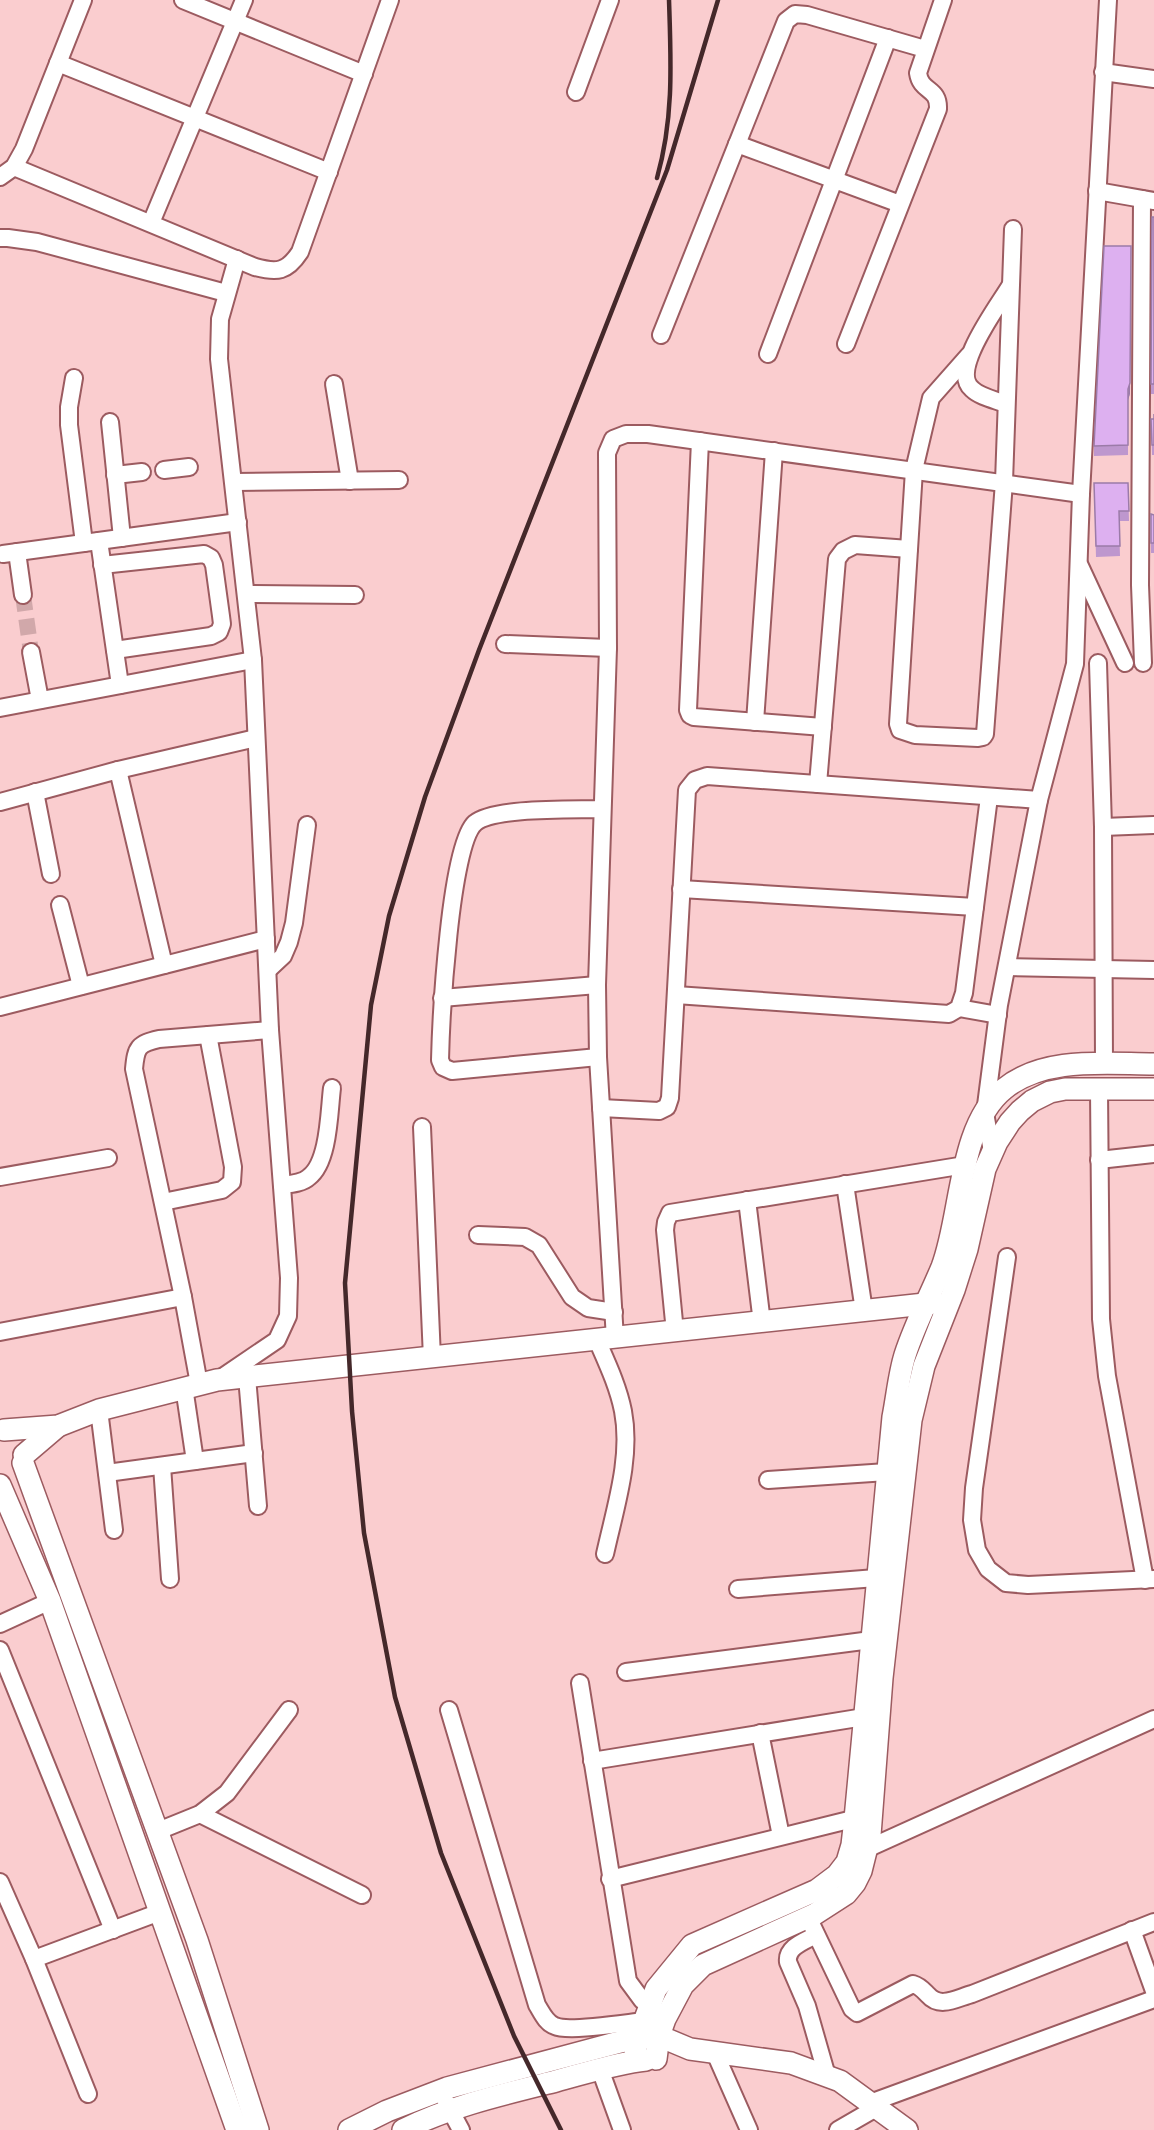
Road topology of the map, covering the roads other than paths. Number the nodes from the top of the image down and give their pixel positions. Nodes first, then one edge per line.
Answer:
1 (83, 0) edge
2 (183, 0) edge
3 (244, 0) edge
4 (390, 0) edge
5 (610, 0) edge
6 (944, 0) edge
7 (1108, 0) edge
8 (235, 21) junction
9 (888, 38) junction
10 (925, 49) junction
11 (58, 63) junction
12 (1104, 72) junction
13 (364, 74) junction
14 (1154, 79) edge
15 (576, 92) dead end
16 (195, 118) junction
17 (736, 144) junction
18 (14, 167) junction
19 (329, 172) junction
20 (0, 177) edge
21 (834, 180) junction
22 (1097, 191) junction
23 (1148, 200) edge
24 (900, 204) junction
25 (151, 223) junction
26 (1013, 229) dead end
27 (0, 238) edge
28 (237, 259) junction
29 (1011, 285) junction
30 (226, 293) junction
31 (661, 335) dead end
32 (846, 344) dead end
33 (768, 354) dead end
34 (969, 355) junction
35 (74, 378) dead end
36 (334, 384) dead end
37 (1006, 404) junction
38 (110, 422) dead end
39 (700, 441) junction
40 (774, 451) junction
41 (189, 467) dead end
42 (164, 470) dead end
43 (914, 470) junction
44 (142, 472) dead end
45 (115, 475) junction
46 (399, 480) dead end
47 (350, 481) junction
48 (234, 482) junction
49 (1004, 482) junction
50 (1081, 494) junction
51 (238, 522) junction
52 (122, 538) junction
53 (91, 542) junction
54 (909, 549) junction
55 (1079, 563) junction
56 (102, 565) junction
57 (1147, 586) edge
58 (246, 594) junction
59 (23, 595) tunnel mouth
60 (355, 595) dead end
61 (505, 644) dead end
62 (608, 648) junction
63 (115, 650) junction
64 (31, 652) tunnel mouth
65 (253, 660) junction
66 (1098, 663) junction
67 (1125, 663) junction
68 (1148, 663) edge
69 (1075, 664) junction
70 (120, 685) junction
71 (40, 700) junction
72 (0, 708) edge
73 (755, 722) junction
74 (823, 727) junction
75 (256, 738) junction
76 (118, 770) junction
77 (818, 784) junction
78 (35, 792) junction
79 (989, 797) junction
80 (1039, 800) junction
81 (0, 802) edge
82 (601, 809) junction
83 (307, 825) dead end
84 (1154, 825) edge
85 (1103, 827) junction
86 (51, 874) dead end
87 (681, 889) junction
88 (60, 905) dead end
89 (975, 907) junction
90 (266, 939) junction
91 (165, 965) junction
92 (1007, 967) junction
93 (1103, 969) junction
94 (267, 970) junction
95 (1154, 970) edge
96 (597, 985) junction
97 (81, 986) junction
98 (676, 995) junction
99 (442, 998) junction
100 (0, 1007) edge
101 (959, 1008) junction
102 (998, 1015) junction
103 (270, 1030) junction
104 (208, 1035) junction
105 (598, 1057) junction
106 (1104, 1064) junction
107 (1154, 1064) edge
108 (332, 1088) dead end
109 (1154, 1089) edge
110 (1099, 1090) junction
111 (601, 1108) junction
112 (985, 1113) junction
113 (422, 1127) dead end
114 (992, 1150) junction
115 (1154, 1154) edge
116 (108, 1158) dead end
117 (1100, 1160) junction
118 (965, 1165) junction
119 (0, 1177) edge
120 (845, 1184) junction
121 (282, 1185) junction
122 (747, 1200) junction
123 (163, 1202) junction
124 (478, 1235) dead end
125 (1007, 1257) dead end
126 (183, 1297) junction
127 (950, 1301) junction
128 (924, 1305) junction
129 (864, 1311) junction
130 (614, 1312) junction
131 (762, 1323) junction
132 (0, 1332) edge
133 (675, 1332) junction
134 (606, 1339) junction
135 (432, 1358) junction
136 (247, 1377) junction
137 (200, 1384) junction
138 (99, 1410) junction
139 (58, 1426) junction
140 (2, 1430) edge
141 (254, 1453) junction
142 (24, 1459) junction
143 (195, 1461) junction
144 (162, 1466) junction
145 (887, 1472) junction
146 (107, 1473) junction
147 (768, 1480) dead end
148 (0, 1484) edge
149 (258, 1506) dead end
150 (114, 1530) dead end
151 (605, 1554) dead end
152 (876, 1578) junction
153 (170, 1579) dead end
154 (1150, 1580) edge
155 (738, 1589) dead end
156 (50, 1601) junction
157 (0, 1624) edge
158 (871, 1640) junction
159 (0, 1650) edge
160 (626, 1672) dead end
161 (580, 1683) dead end
162 (289, 1710) dead end
163 (449, 1710) dead end
164 (864, 1717) junction
165 (1154, 1719) edge
166 (760, 1733) junction
167 (592, 1761) junction
168 (200, 1814) junction
169 (863, 1817) junction
170 (158, 1831) junction
171 (781, 1836) junction
172 (857, 1853) junction
173 (610, 1879) junction
174 (0, 1882) edge
175 (362, 1895) dead end
176 (160, 1912) junction
177 (1154, 1922) edge
178 (812, 1926) junction
179 (113, 1930) junction
180 (1132, 1930) junction
181 (34, 1959) junction
182 (1154, 1991) edge
183 (1154, 1999) edge
184 (644, 2021) junction
185 (662, 2028) junction
186 (690, 2049) junction
187 (715, 2053) junction
188 (656, 2060) junction
189 (634, 2061) junction
190 (600, 2069) junction
191 (827, 2076) junction
192 (441, 2090) junction
193 (88, 2094) dead end
194 (873, 2106) junction
195 (450, 2110) junction
196 (237, 2130) edge
197 (258, 2130) edge
198 (349, 2130) edge
199 (402, 2130) edge
200 (461, 2130) edge
201 (622, 2130) edge
202 (749, 2130) edge
203 (838, 2130) edge
204 (907, 2130) edge

1 - 11 street
2 - 8 street
3 - 8 street
4 - 13 street
5 - 15 street
6 - 10 street
7 - 12 street
8 - 13 street
8 - 16 street
9 - 10 street
9 - 17 street
9 - 21 street
10 - 24 street
11 - 16 street
11 - 18 street
12 - 14 street
12 - 22 street
13 - 19 street
16 - 19 street
16 - 25 street
17 - 21 street
17 - 31 street
18 - 20 street
18 - 25 street
19 - 28 street
21 - 24 street
21 - 33 street
22 - 23 street
22 - 50 street
23 - 57 street
24 - 32 street
25 - 28 street
26 - 29 street
27 - 30 street
28 - 30 street
29 - 34 street
29 - 37 street
30 - 48 street
34 - 37 street
34 - 43 street
35 - 53 street
36 - 47 street
37 - 49 street
38 - 45 street
39 - 40 street
39 - 62 street
39 - 73 street
40 - 43 street
40 - 73 street
41 - 42 street
43 - 49 street
43 - 54 street
44 - 45 street
45 - 52 street
46 - 47 street
47 - 48 street
48 - 51 street
49 - 50 street
49 - 54 street
50 - 55 street
51 - 52 street
51 - 58 street
52 - 53 street
53 - 56 street
53 - 59 street
54 - 74 street
55 - 67 street
55 - 69 street
56 - 63 street
56 - 63 street
57 - 68 street
58 - 60 street
58 - 65 street
61 - 62 street
62 - 82 street
63 - 70 street
64 - 71 street
65 - 70 street
65 - 75 street
66 - 67 street
66 - 69 street
66 - 85 street
67 - 68 street
69 - 80 street
70 - 71 street
71 - 72 street
73 - 74 street
74 - 77 street
75 - 76 street
75 - 90 street
76 - 78 street
76 - 91 street
77 - 79 street
77 - 87 street
78 - 81 street
78 - 86 street
79 - 80 street
79 - 89 street
80 - 92 street
82 - 96 street
82 - 99 street
83 - 94 street
84 - 85 street
85 - 93 street
87 - 89 street
87 - 98 street
88 - 97 street
89 - 101 street
90 - 91 street
90 - 94 street
91 - 97 street
92 - 93 street
92 - 102 street
93 - 95 street
93 - 106 street
94 - 103 street
96 - 99 street
96 - 105 street
97 - 100 street
98 - 101 street
98 - 111 street
99 - 105 street
101 - 102 street
102 - 112 street
103 - 104 street
103 - 121 street
104 - 123 street
104 - 123 street
105 - 111 street
106 - 107 main road
106 - 112 main road
108 - 121 street
109 - 110 main road
110 - 114 main road
110 - 117 street
111 - 130 street
112 - 114 street
112 - 118 main road
113 - 135 street
114 - 127 main road
115 - 117 street
116 - 119 street
117 - 154 street
118 - 120 street
118 - 128 main road
120 - 122 street
120 - 129 street
121 - 137 street
122 - 131 street
122 - 133 street
123 - 126 street
124 - 130 street
125 - 154 street
126 - 132 street
126 - 137 street
127 - 128 main road
127 - 169 main road
128 - 129 main road
128 - 145 main road
129 - 131 main road
130 - 134 street
131 - 133 main road
133 - 134 main road
134 - 135 main road
134 - 151 street
135 - 136 main road
136 - 137 main road
136 - 141 street
137 - 138 main road
137 - 143 street
138 - 139 main road
138 - 146 street
139 - 140 main road
139 - 142 main road
140 - 142 main road
141 - 143 street
141 - 149 street
142 - 148 main road
142 - 170 main road
143 - 144 street
144 - 146 street
144 - 153 street
145 - 147 street
145 - 152 main road
146 - 150 street
148 - 156 main road
152 - 155 street
152 - 158 main road
156 - 157 street
156 - 176 main road
158 - 160 street
158 - 164 main road
159 - 179 street
161 - 167 street
162 - 168 street
163 - 184 street
164 - 166 street
164 - 169 main road
165 - 172 street
166 - 167 street
166 - 171 street
167 - 173 street
168 - 170 street
168 - 175 street
169 - 171 street
169 - 172 main road
170 - 197 main road
171 - 173 street
172 - 178 main road
172 - 184 main road
173 - 184 street
174 - 181 street
176 - 179 street
176 - 196 main road
177 - 180 street
178 - 180 street
178 - 185 main road
178 - 191 street
179 - 181 street
180 - 182 street
181 - 193 street
183 - 194 street
184 - 185 main road
184 - 189 main road
184 - 192 main road
185 - 186 main road
185 - 188 main road
186 - 187 main road
186 - 188 main road
187 - 191 main road
187 - 202 street
188 - 189 main road
189 - 190 main road
190 - 195 main road
190 - 201 street
191 - 194 main road
192 - 195 street
192 - 198 main road
194 - 203 street
194 - 204 main road
195 - 199 main road
195 - 200 street

